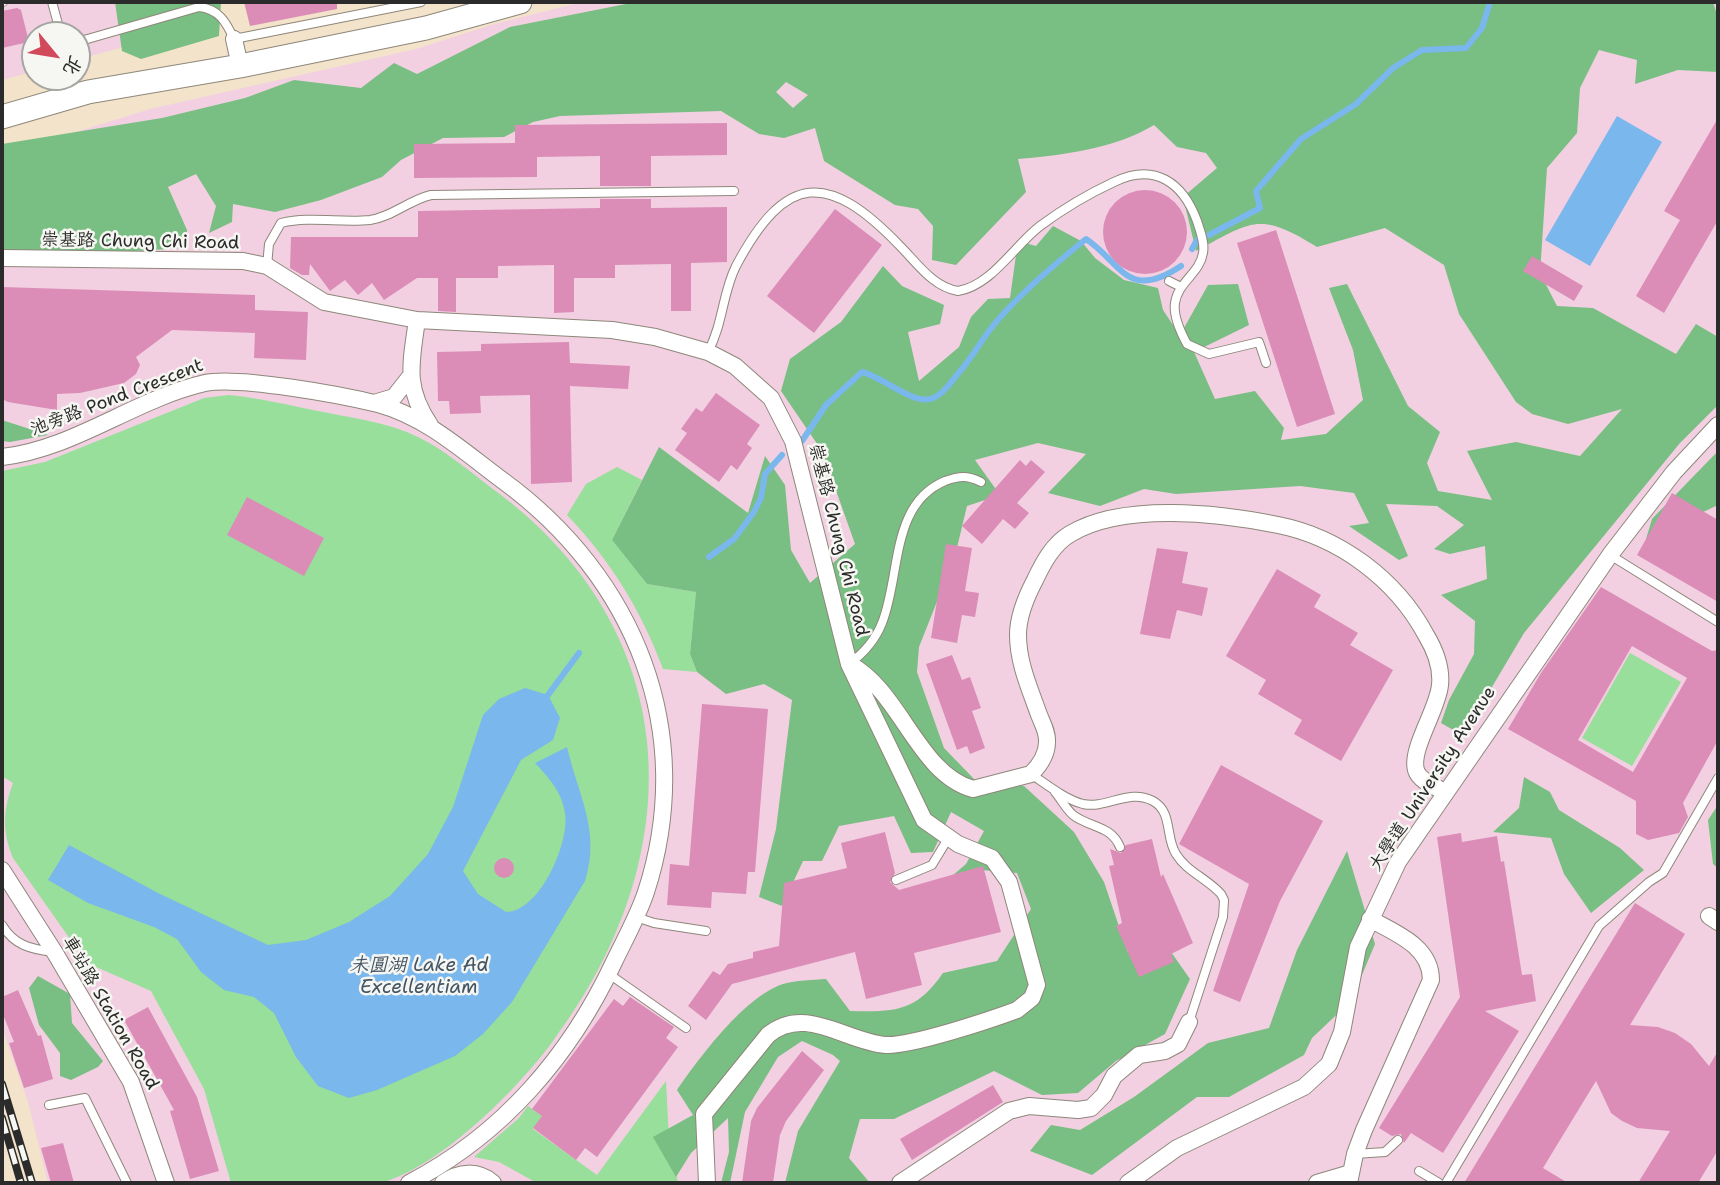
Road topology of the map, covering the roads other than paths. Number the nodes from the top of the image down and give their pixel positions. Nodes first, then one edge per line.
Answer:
1 (52, 2) edge
2 (421, 2) edge
3 (520, 2) edge
4 (57, 21) edge
5 (91, 38) edge
6 (234, 39) junction
7 (240, 66) junction
8 (2, 117) edge
9 (734, 191) dead end
10 (2, 258) edge
11 (267, 266) junction
12 (1169, 281) dead end
13 (1181, 287) junction
14 (416, 320) junction
15 (708, 352) junction
16 (1266, 363) dead end
17 (409, 379) junction
18 (374, 403) junction
19 (1718, 425) edge
20 (431, 427) junction
21 (2, 457) edge
22 (981, 482) dead end
23 (1610, 555) junction
24 (1718, 622) edge
25 (849, 664) junction
26 (1031, 774) junction
27 (1718, 778) edge
28 (1051, 787) junction
29 (1445, 792) junction
30 (949, 838) junction
31 (1120, 847) dead end
32 (2, 870) edge
33 (896, 880) dead end
34 (636, 917) junction
35 (1370, 919) junction
36 (2, 925) edge
37 (706, 931) dead end
38 (55, 953) junction
39 (609, 974) junction
40 (1189, 1022) joint
41 (686, 1028) dead end
42 (49, 1104) dead end
43 (1398, 1140) dead end
44 (1355, 1154) junction
45 (1419, 1171) dead end
46 (1350, 1178) edge
47 (162, 1182) edge
48 (127, 1183) edge
49 (409, 1183) edge
50 (443, 1183) edge
51 (494, 1183) edge
52 (707, 1183) edge
53 (900, 1183) edge
54 (1128, 1183) edge
55 (1317, 1183) edge
56 (1439, 1183) edge
57 (1446, 1183) edge

1 - 4 lane
2 - 6 lane
3 - 7 main road
5 - 6 lane
6 - 7 street
7 - 8 main road
9 - 11 lane
10 - 11 street, 崇基路 Chung Chi Road
11 - 14 street, 崇基路 Chung Chi Road
12 - 13 lane
13 - 15 lane
13 - 16 lane
14 - 15 street, 崇基路 Chung Chi Road
14 - 17 street
15 - 25 street, 崇基路 Chung Chi Road
17 - 18 street
17 - 20 street
18 - 20 street, 池旁路 Pond Crescent
18 - 21 street, 池旁路 Pond Crescent
19 - 23 street, 大學道 University Avenue
20 - 34 street, 池旁路 Pond Crescent
22 - 25 lane
23 - 24 lane
23 - 29 street, 大學道 University Avenue
25 - 26 street, 崇基路 Chung Chi Road
25 - 30 street
26 - 28 lane
26 - 29 street
27 - 57 lane
28 - 31 lane
28 - 40 lane
29 - 35 street, 大學道 University Avenue
30 - 33 lane
30 - 52 street
32 - 38 street, 車站路 Station Road
34 - 37 lane
34 - 39 street, 池旁路 Pond Crescent
35 - 44 street
35 - 54 street, 大學道 University Avenue
36 - 38 lane
38 - 47 street, 車站路 Station Road
39 - 41 lane
39 - 49 street, 池旁路 Pond Crescent
40 - 53 street
42 - 48 lane
43 - 44 lane
44 - 46 street
45 - 56 lane
46 - 55 street
50 - 51 street

